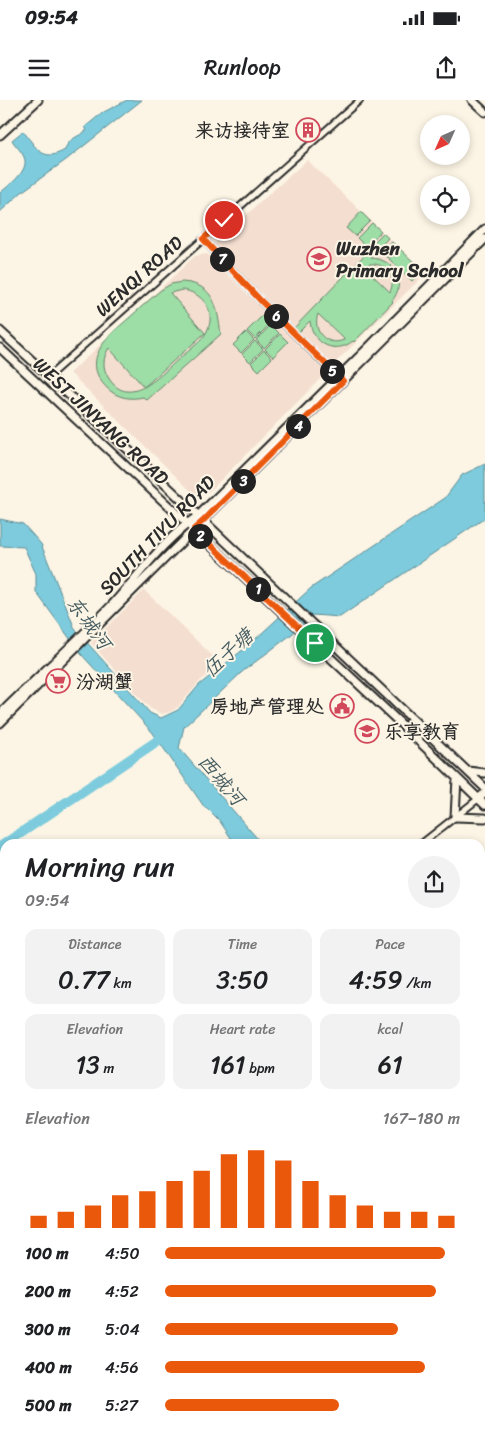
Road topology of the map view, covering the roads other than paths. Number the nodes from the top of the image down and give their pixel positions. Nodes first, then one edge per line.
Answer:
1 (38, 100) edge
2 (360, 100) edge
3 (472, 100) edge
4 (485, 112) edge
5 (0, 135) edge
6 (485, 229) edge
7 (203, 239) junction
8 (485, 239) edge
9 (0, 332) edge
10 (0, 348) edge
11 (49, 376) junction
12 (340, 379) junction
13 (200, 518) junction
14 (187, 523) junction
15 (194, 529) junction
16 (95, 625) junction
17 (65, 655) junction
18 (0, 714) edge
19 (0, 723) edge
20 (467, 771) junction
21 (485, 773) edge
22 (457, 778) junction
23 (485, 788) edge
24 (485, 793) edge
25 (478, 799) junction
26 (485, 805) edge
27 (455, 817) junction
28 (485, 818) edge
29 (427, 839) edge

1 - 5 main road
2 - 7 street, WENQI ROAD
3 - 4 main road
6 - 12 main road, SOUTH TIYU ROAD
7 - 11 street, WENQI ROAD
7 - 12 street
8 - 12 main road, SOUTH TIYU ROAD
9 - 11 main road, WEST JINYANG ROAD
10 - 14 main road, WEST JINYANG ROAD
11 - 13 main road, WEST JINYANG ROAD
12 - 13 main road, SOUTH TIYU ROAD
13 - 14 main road, SOUTH TIYU ROAD
13 - 15 main road, SOUTH TIYU ROAD
13 - 20 main road, WEST JINYANG ROAD
14 - 15 main road, WEST JINYANG ROAD
14 - 16 main road, SOUTH TIYU ROAD
15 - 16 main road, SOUTH TIYU ROAD
15 - 22 main road, WEST JINYANG ROAD
16 - 17 main road, SOUTH TIYU ROAD
17 - 18 main road, SOUTH TIYU ROAD
17 - 19 main road, SOUTH TIYU ROAD
20 - 21 main road
20 - 23 main road, WEST JINYANG ROAD
22 - 25 main road, WEST JINYANG ROAD
22 - 27 main road
24 - 25 main road
25 - 26 main road, WEST JINYANG ROAD
25 - 27 street
27 - 28 main road
27 - 29 street

